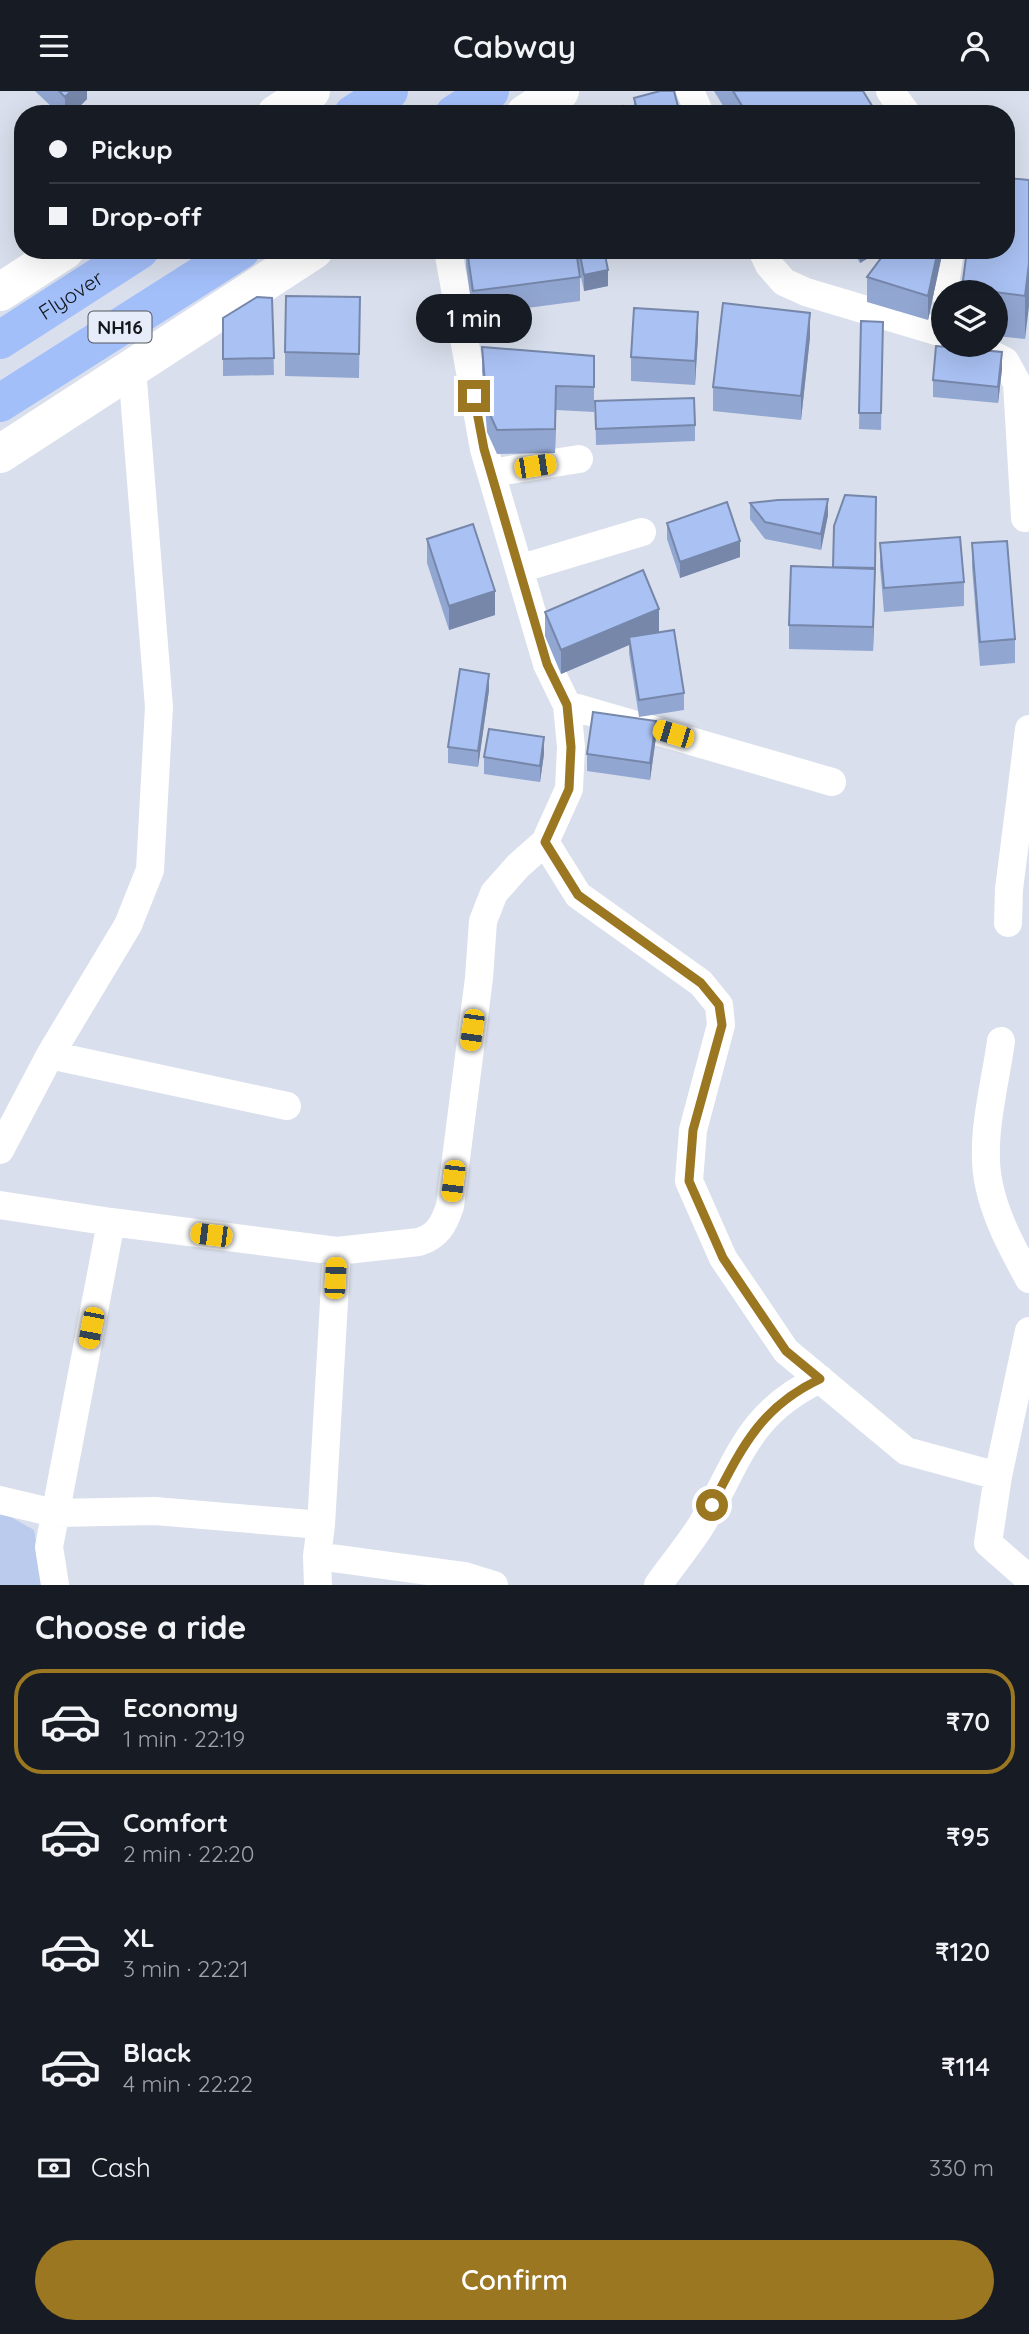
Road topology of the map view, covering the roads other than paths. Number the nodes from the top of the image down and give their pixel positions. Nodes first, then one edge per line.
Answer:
1 (311, 91) edge
2 (389, 91) edge
3 (490, 91) edge
4 (560, 91) edge
5 (290, 105) edge
6 (367, 105) edge
7 (468, 105) edge
8 (539, 105) edge
9 (51, 259) edge
10 (127, 259) edge
11 (227, 259) edge
12 (300, 259) edge
13 (450, 259) edge
14 (766, 259) edge
15 (949, 259) edge
16 (946, 280) edge
17 (0, 292) edge
18 (931, 329) edge
19 (0, 340) edge
20 (997, 357) edge
21 (132, 368) junction
22 (0, 403) edge
23 (0, 454) edge
24 (579, 459) dead end
25 (1026, 462) edge
26 (491, 473) junction
27 (1026, 518) dead end
28 (642, 532) dead end
29 (519, 569) junction
30 (567, 705) junction
31 (1029, 729) edge
32 (832, 782) dead end
33 (1025, 796) edge
34 (545, 842) junction
35 (1008, 923) dead end
36 (1001, 1041) dead end
37 (50, 1055) junction
38 (287, 1106) dead end
39 (0, 1150) edge
40 (0, 1205) edge
41 (111, 1222) junction
42 (337, 1251) junction
43 (1029, 1279) edge
44 (1029, 1331) edge
45 (820, 1379) junction
46 (998, 1476) junction
47 (0, 1500) edge
48 (55, 1513) junction
49 (321, 1525) junction
50 (317, 1556) junction
51 (1029, 1579) edge
52 (55, 1585) edge
53 (318, 1585) edge
54 (494, 1585) edge
55 (658, 1585) edge

1 - 5 street
2 - 6 highway
3 - 7 highway
4 - 8 street
9 - 17 street
10 - 19 highway, Flyover / NH16
11 - 22 highway, NH16
12 - 21 street
13 - 26 street
14 - 18 street
15 - 16 street
20 - 25 street
21 - 23 street
21 - 37 street
24 - 26 street
25 - 27 street
26 - 29 street
28 - 29 street
29 - 30 street
30 - 32 street
30 - 34 street
31 - 33 street
33 - 35 street
34 - 42 street
34 - 45 street
36 - 43 street
37 - 38 street
37 - 39 street
40 - 41 street
41 - 42 street
41 - 48 street
42 - 49 street
44 - 46 street
45 - 46 street
45 - 55 street
46 - 51 street
47 - 48 street
48 - 49 street
48 - 52 street
49 - 50 street
50 - 53 street
50 - 54 street

